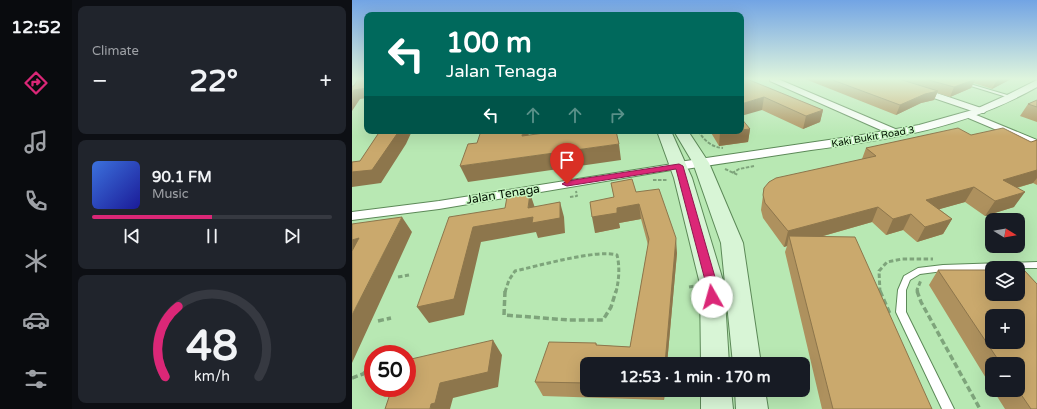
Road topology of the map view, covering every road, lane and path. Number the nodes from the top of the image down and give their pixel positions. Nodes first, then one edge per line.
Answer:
1 (818, 98) edge
2 (938, 98) edge
3 (1009, 98) edge
4 (975, 113) junction
5 (896, 133) junction
6 (668, 134) edge
7 (683, 134) edge
8 (700, 134) edge
9 (1037, 144) edge
10 (730, 147) dead end
11 (701, 157) junction
12 (725, 169) dead end
13 (738, 175) dead end
14 (575, 190) dead end
15 (570, 197) dead end
16 (352, 216) edge
17 (617, 255) joint
18 (942, 259) dead end
19 (1025, 265) edge
20 (1037, 265) edge
21 (985, 267) edge
22 (409, 275) dead end
23 (398, 277) dead end
24 (924, 278) dead end
25 (391, 318) dead end
26 (378, 321) dead end
27 (893, 321) edge
28 (715, 357) edge
29 (746, 357) edge
30 (364, 374) edge
31 (352, 378) edge
32 (716, 397) edge
33 (751, 397) edge
34 (717, 409) edge
35 (752, 409) edge
36 (948, 409) edge
37 (980, 409) edge

1 - 5 street
2 - 4 street
3 - 4 street, Kaki Bukit Road 3
4 - 5 street, Kaki Bukit Road 3
4 - 9 street
5 - 11 street, Kaki Bukit Road 3
6 - 11 main road
7 - 11 main road
8 - 11 path
10 - 11 path
11 - 16 street, Jalan Tenaga
11 - 28 main road
11 - 29 main road
12 - 13 path
14 - 15 path
17 - 17 path
18 - 27 path
19 - 20 lane
21 - 36 lane
22 - 23 path
24 - 37 path
25 - 26 path
30 - 31 path
32 - 34 main road
33 - 35 main road

